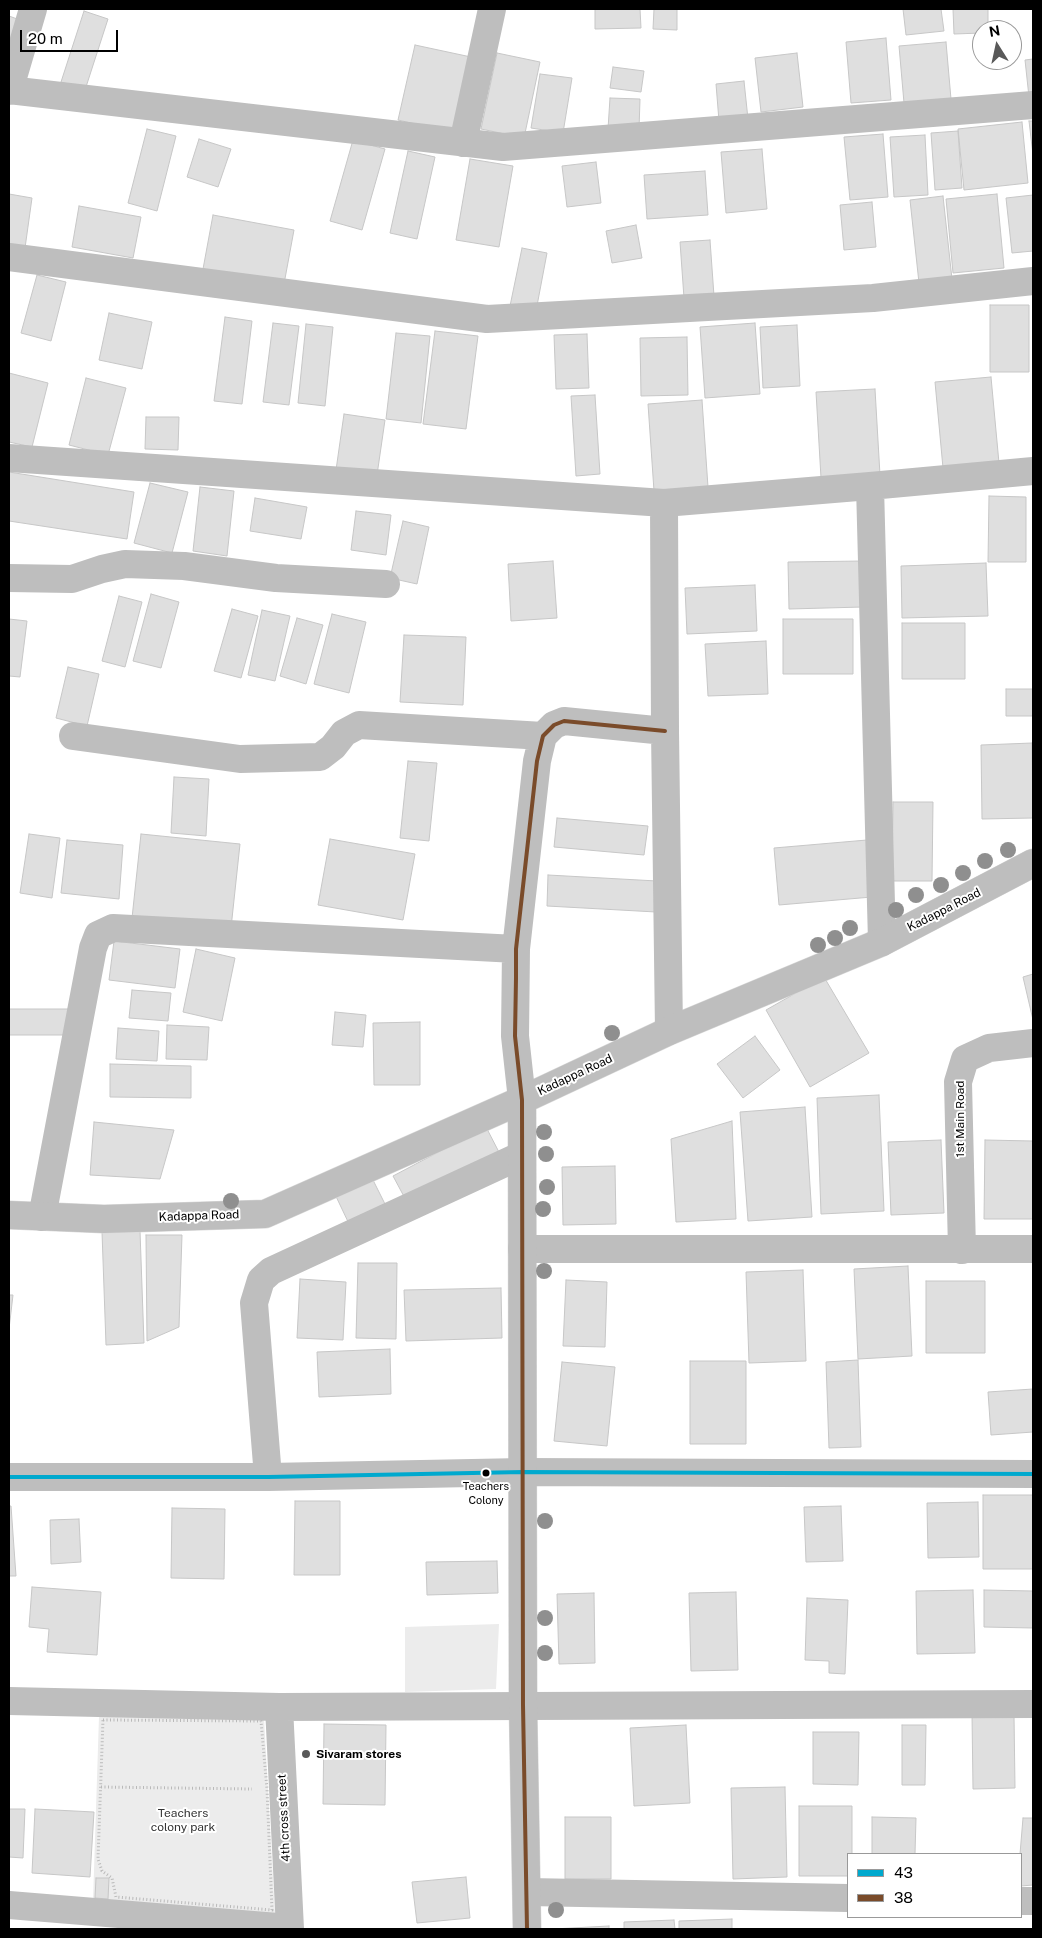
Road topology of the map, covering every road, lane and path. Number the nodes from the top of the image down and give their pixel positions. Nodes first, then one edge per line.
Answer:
1 (33, 9) edge
2 (492, 9) edge
3 (9, 90) edge
4 (1033, 105) edge
5 (463, 143) junction
6 (9, 257) edge
7 (1033, 282) edge
8 (9, 458) edge
9 (1033, 471) edge
10 (870, 486) junction
11 (664, 503) junction
12 (9, 578) edge
13 (386, 584) dead end
14 (665, 732) junction
15 (73, 736) dead end
16 (543, 736) junction
17 (1033, 863) edge
18 (882, 942) junction
19 (516, 949) junction
20 (669, 1031) junction
21 (1033, 1043) edge
22 (522, 1100) junction
23 (522, 1155) junction
24 (9, 1215) edge
25 (42, 1217) junction
26 (522, 1249) junction
27 (1033, 1249) edge
28 (962, 1250) junction
29 (523, 1472) junction
30 (1033, 1474) edge
31 (9, 1477) edge
32 (268, 1478) junction
33 (9, 1701) edge
34 (1033, 1704) edge
35 (523, 1705) junction
36 (279, 1707) junction
37 (101, 1787) junction
38 (269, 1789) junction
39 (528, 1892) junction
40 (116, 1897) dead end
41 (847, 1898) edge
42 (9, 1905) edge
43 (284, 1922) edge
44 (527, 1929) edge

1 - 3 street
2 - 5 street
3 - 5 street
4 - 5 street
6 - 7 street
8 - 11 street
9 - 10 street
10 - 11 street
10 - 18 street
11 - 14 street
12 - 13 street
14 - 16 street
14 - 20 street
15 - 16 street
16 - 19 street
17 - 18 street, Kadappa Road
18 - 20 street, Kadappa Road
19 - 22 street
19 - 25 street
20 - 22 street, Kadappa Road
21 - 28 street, 1st Main Road
22 - 23 street
22 - 25 street, Kadappa Road
23 - 26 street
23 - 32 street
24 - 25 street, Kadappa Road
26 - 28 street
26 - 29 street
27 - 28 street
29 - 30 street
29 - 32 street
29 - 35 street
31 - 32 street
33 - 36 street
34 - 35 street
35 - 36 street
35 - 39 street
36 - 38 street, 4th cross street
37 - 38 path
37 - 38 path
37 - 40 path
38 - 43 street, 4th cross street
38 - 43 path
39 - 41 street
39 - 44 street
42 - 43 street

